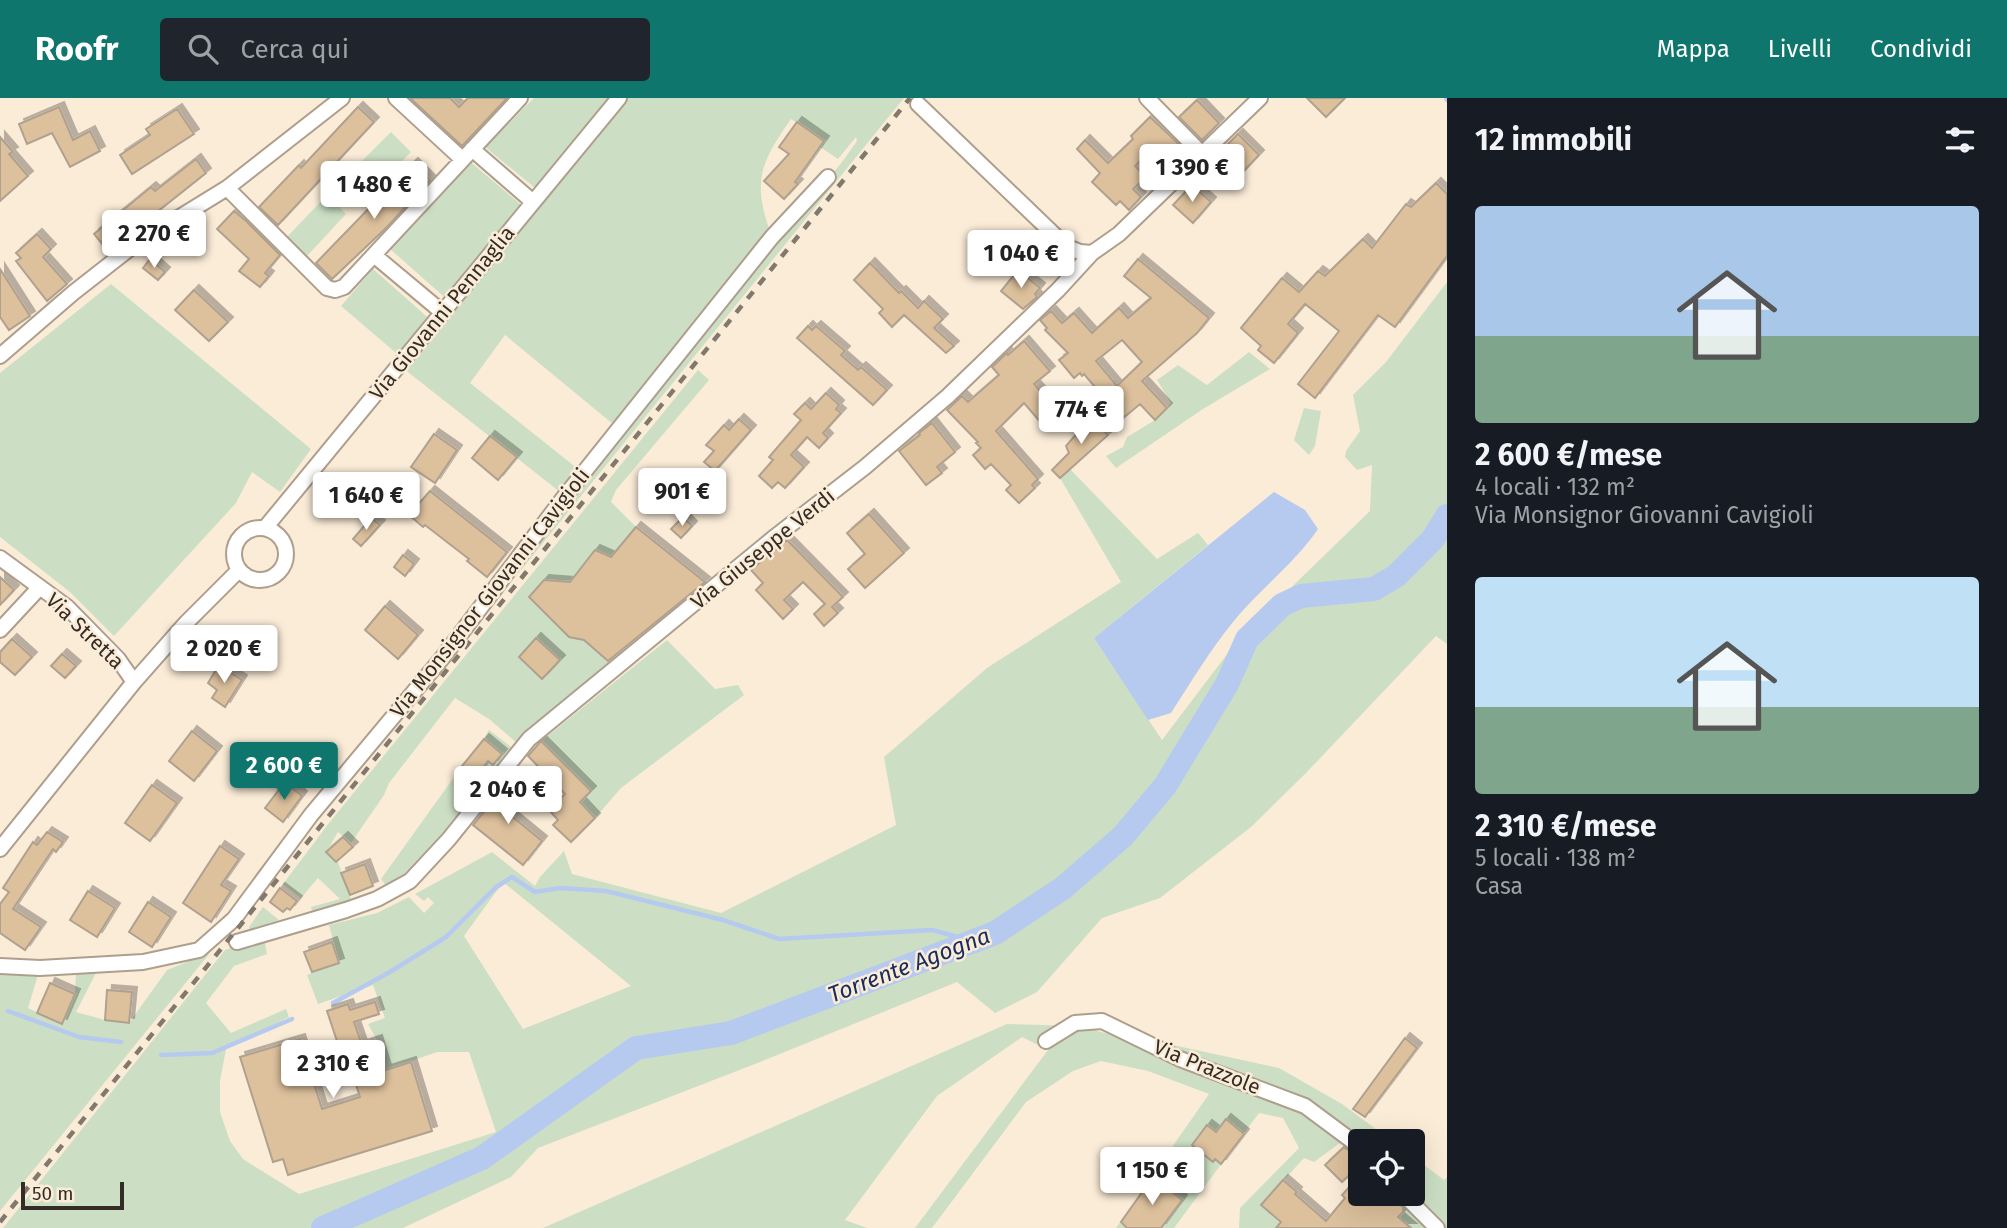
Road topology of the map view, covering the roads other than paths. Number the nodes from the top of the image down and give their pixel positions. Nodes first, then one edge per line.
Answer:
1 (342, 98) edge
2 (396, 98) edge
3 (520, 98) edge
4 (619, 98) edge
5 (1147, 98) edge
6 (1260, 98) edge
7 (918, 104) dead end
8 (467, 154) junction
9 (1202, 154) junction
10 (828, 177) dead end
11 (226, 187) junction
12 (533, 202) junction
13 (1092, 253) junction
14 (375, 256) junction
15 (442, 312) junction
16 (0, 356) edge
17 (265, 528) junction
18 (0, 558) edge
19 (239, 570) junction
20 (40, 587) junction
21 (0, 630) edge
22 (134, 682) junction
23 (0, 849) edge
24 (237, 942) dead end
25 (0, 966) edge
26 (1046, 1041) dead end
27 (1348, 1138) edge
28 (1414, 1206) edge
29 (1437, 1228) edge

1 - 11 street
2 - 8 street
3 - 8 street
4 - 12 street, Via Giovanni Pennaglia
5 - 9 street
6 - 9 street, Via Giuseppe Verdi
7 - 13 street
8 - 12 street
8 - 14 street
9 - 13 street, Via Giuseppe Verdi
10 - 25 street, Via Monsignor Giovanni Cavigioli
11 - 14 street
11 - 16 street
12 - 15 street, Via Giovanni Pennaglia
13 - 24 street, Via Giuseppe Verdi
14 - 15 street
15 - 17 street, Via Giovanni Pennaglia
17 - 19 street
17 - 19 street
18 - 20 street, Via Stretta
19 - 22 street
20 - 21 street
20 - 22 street, Via Stretta
22 - 23 street
26 - 27 street, Via Prazzole
28 - 29 street

